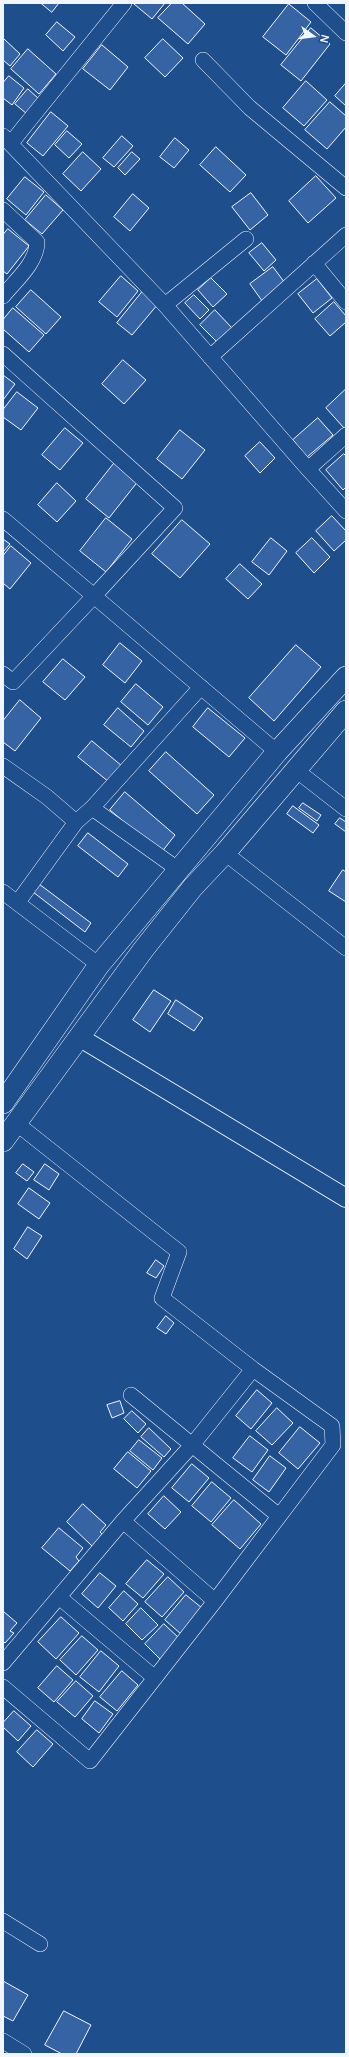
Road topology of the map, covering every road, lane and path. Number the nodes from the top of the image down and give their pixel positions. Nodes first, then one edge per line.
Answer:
1 (124, 3) edge
2 (315, 3) edge
3 (346, 33) edge
4 (202, 60) dead end
5 (7, 140) edge
6 (346, 188) edge
7 (3, 210) edge
8 (346, 235) edge
9 (246, 239) dead end
10 (314, 263) junction
11 (3, 296) edge
12 (346, 302) edge
13 (165, 305) junction
14 (3, 354) edge
15 (210, 357) junction
16 (346, 435) edge
17 (308, 469) junction
18 (346, 511) edge
19 (3, 519) edge
20 (94, 596) junction
21 (3, 674) edge
22 (346, 677) edge
23 (200, 687) junction
24 (346, 711) edge
25 (277, 752) junction
26 (3, 766) edge
27 (296, 770) junction
28 (92, 808) junction
29 (346, 809) edge
30 (76, 822) junction
31 (225, 853) junction
32 (179, 870) junction
33 (3, 892) edge
34 (18, 902) junction
35 (346, 948) edge
36 (99, 965) junction
37 (78, 1037) junction
38 (3, 1103) edge
39 (16, 1123) junction
40 (3, 1141) edge
41 (346, 1198) edge
42 (253, 1370) junction
43 (131, 1395) dead end
44 (193, 1444) junction
45 (279, 1516) junction
46 (123, 1521) junction
47 (60, 1597) junction
48 (215, 1601) junction
49 (3, 1663) edge
50 (155, 1678) junction
51 (3, 1687) edge
52 (3, 1921) edge
53 (40, 1944) dead end
54 (3, 2041) edge
55 (24, 2054) edge

1 - 5 street
2 - 3 street
4 - 6 street
5 - 13 street
7 - 11 street
8 - 10 street
9 - 13 street
10 - 12 street
10 - 15 street
13 - 15 street
14 - 20 street
15 - 17 street
16 - 17 street
17 - 18 street
19 - 20 street
20 - 21 street
20 - 23 street
22 - 25 main road
23 - 25 street
23 - 28 street
24 - 27 main road
25 - 32 main road
26 - 30 street
27 - 29 street
27 - 31 main road
28 - 30 street
28 - 32 street
30 - 34 street
31 - 35 street
31 - 37 main road
32 - 36 main road
33 - 34 street
34 - 36 street
36 - 38 main road
37 - 39 main road
37 - 41 street
39 - 40 main road
39 - 42 street
42 - 44 street
42 - 45 street
43 - 44 street
44 - 45 street
44 - 46 street
45 - 48 street
46 - 47 street
46 - 48 street
47 - 49 street
47 - 50 street
48 - 50 street
50 - 51 street
52 - 53 street
54 - 55 street

